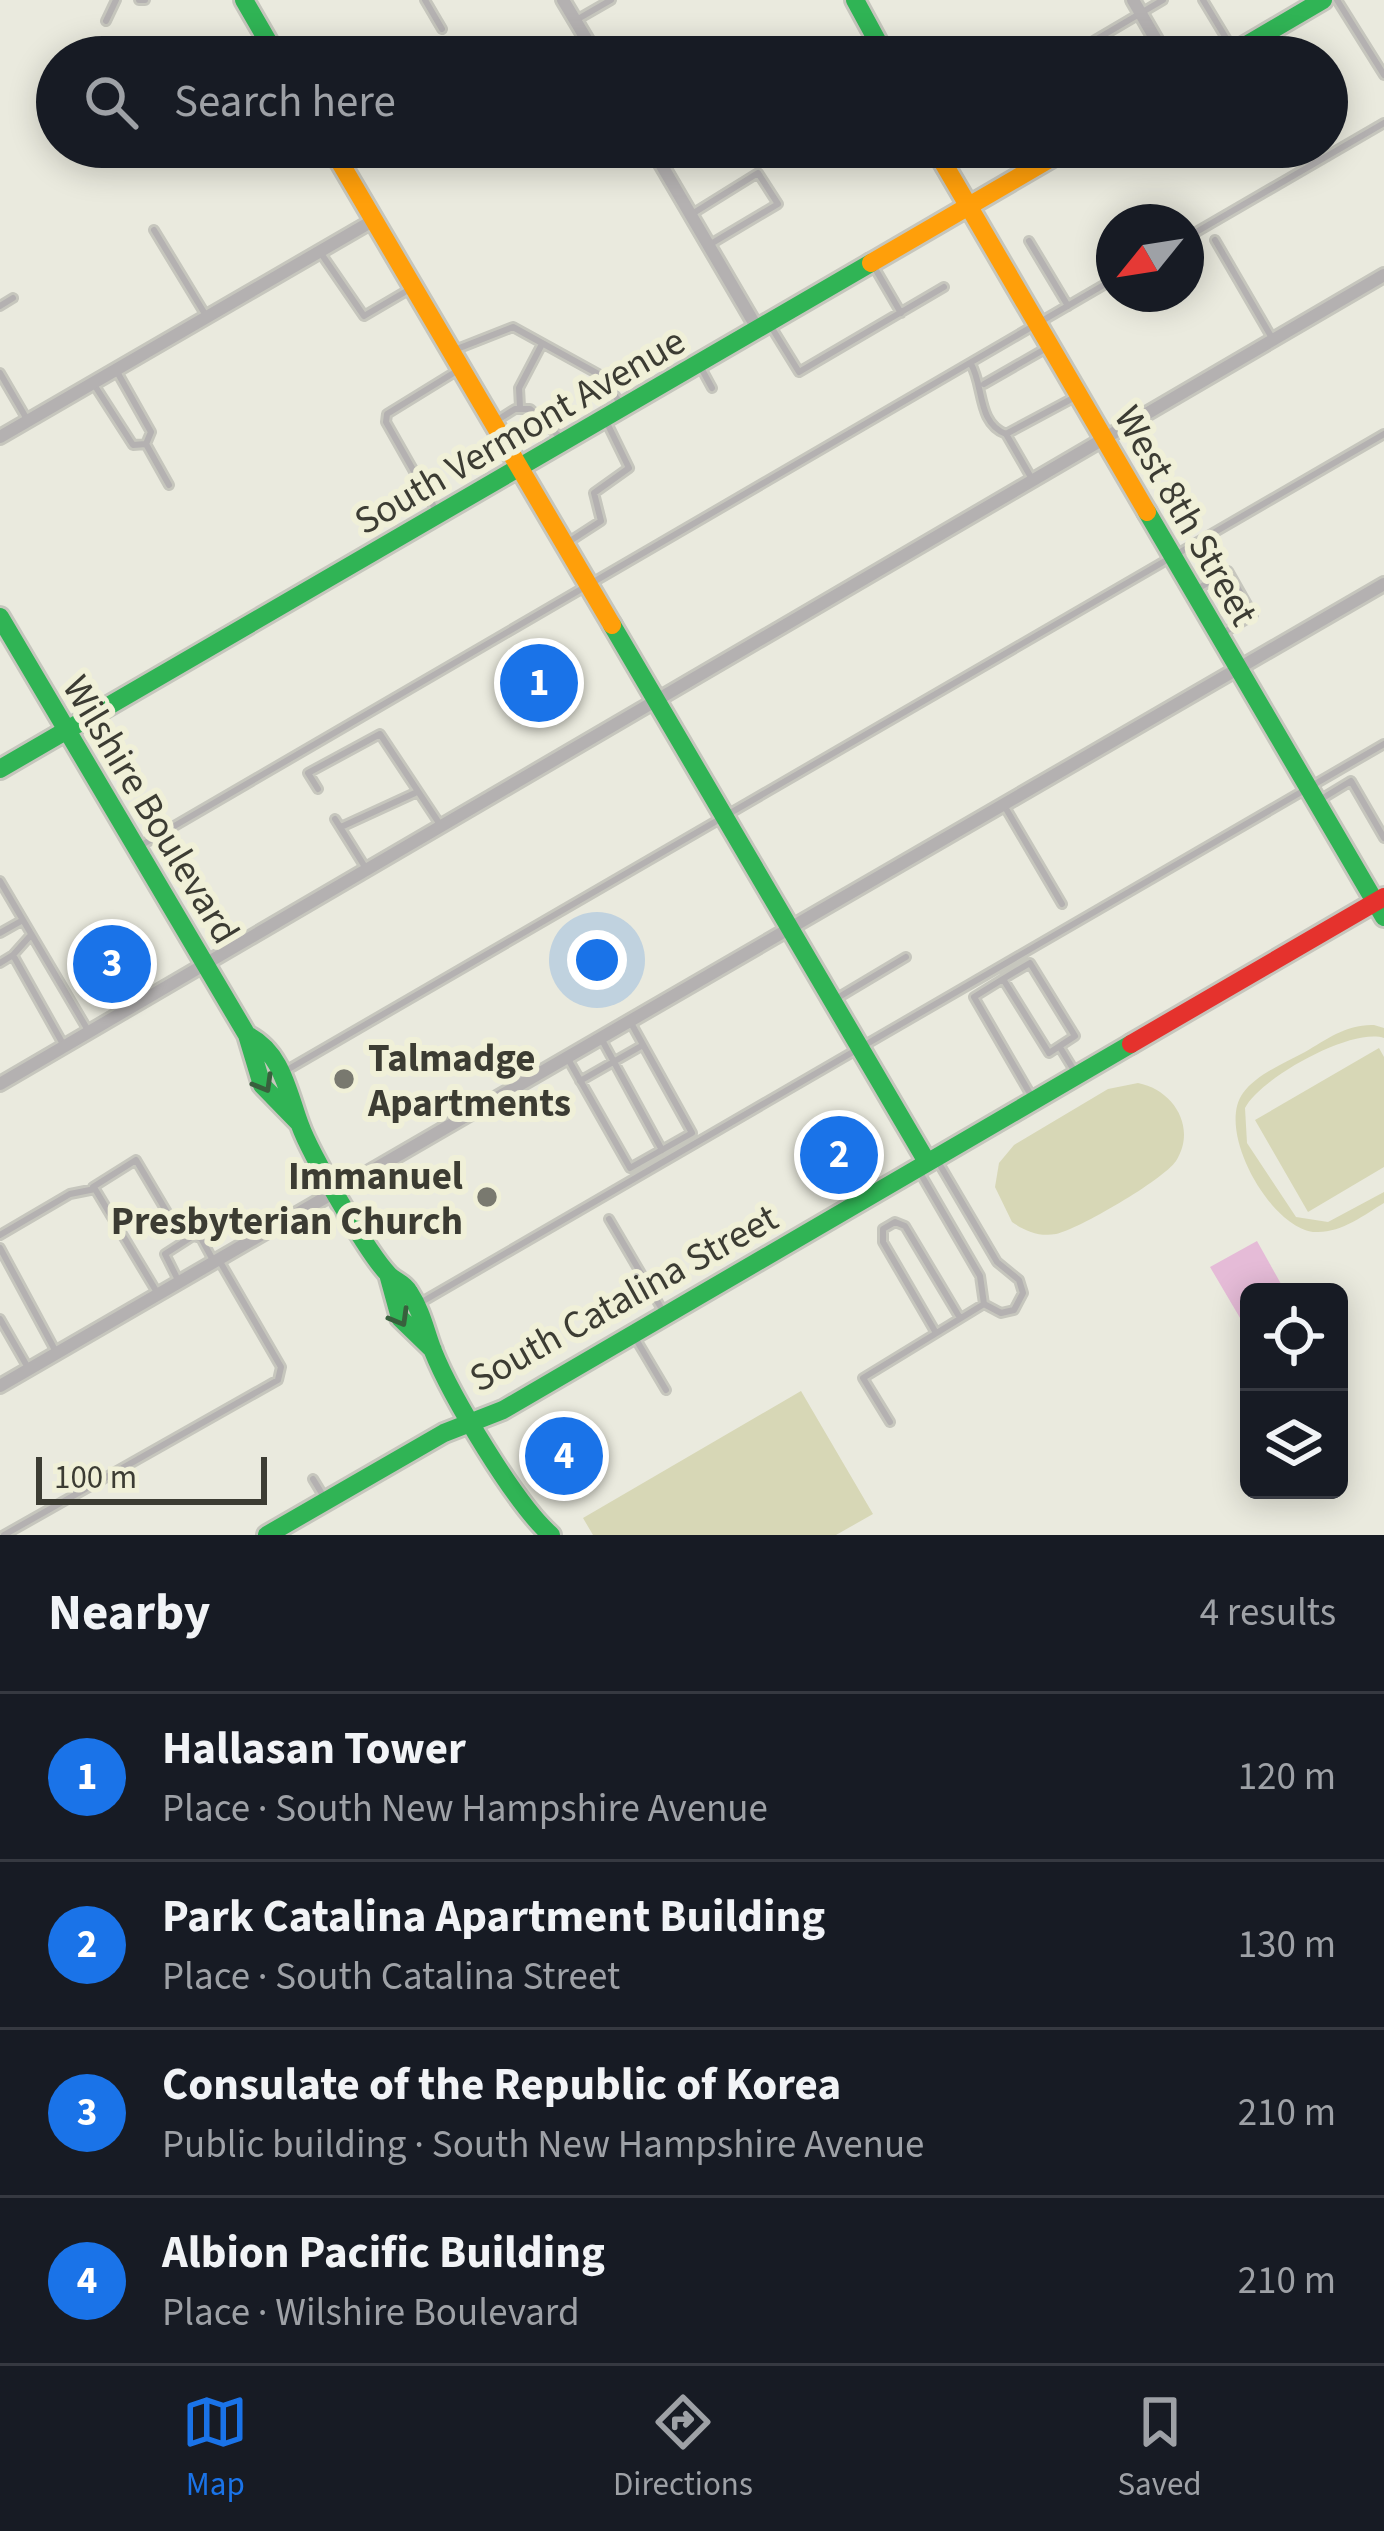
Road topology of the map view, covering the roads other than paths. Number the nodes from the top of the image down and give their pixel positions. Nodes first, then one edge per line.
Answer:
1 (116, 0) edge
2 (244, 0) edge
3 (425, 0) edge
4 (563, 0) edge
5 (611, 0) edge
6 (855, 0) edge
7 (1133, 0) edge
8 (1163, 0) edge
9 (1203, 0) edge
10 (1323, 0) edge
11 (1337, 0) edge
12 (1141, 14) junction
13 (575, 20) junction
14 (106, 21) dead end
15 (442, 29) dead end
16 (265, 36) edge
17 (585, 36) edge
18 (875, 36) edge
19 (1103, 36) edge
20 (1154, 36) edge
21 (1221, 36) edge
22 (1262, 36) edge
23 (1384, 75) edge
24 (1384, 123) edge
25 (1348, 144) edge
26 (343, 168) edge
27 (664, 168) edge
28 (945, 168) edge
29 (1034, 168) edge
30 (1307, 168) edge
31 (966, 207) junction
32 (692, 214) junction
33 (374, 220) junction
34 (1204, 228) edge
35 (154, 230) dead end
36 (1215, 240) dead end
37 (1030, 241) dead end
38 (709, 245) junction
39 (320, 251) junction
40 (871, 262) junction
41 (1384, 275) edge
42 (413, 287) junction
43 (944, 287) dead end
44 (1096, 290) edge
45 (13, 298) dead end
46 (0, 305) edge
47 (1068, 306) junction
48 (901, 313) junction
49 (207, 317) junction
50 (763, 325) junction
51 (1035, 326) junction
52 (1274, 341) junction
53 (541, 346) junction
54 (1048, 347) junction
55 (456, 361) junction
56 (698, 363) junction
57 (971, 363) junction
58 (116, 370) junction
59 (0, 373) edge
60 (93, 383) junction
61 (983, 385) junction
62 (712, 388) dead end
63 (1078, 396) junction
64 (520, 407) junction
65 (623, 407) junction
66 (604, 418) junction
67 (28, 421) junction
68 (493, 423) junction
69 (1006, 434) junction
70 (1384, 434) edge
71 (0, 437) edge
72 (1106, 440) junction
73 (563, 441) junction
74 (146, 444) junction
75 (518, 468) junction
76 (1034, 482) junction
77 (169, 485) dead end
78 (439, 515) junction
79 (564, 545) junction
80 (1174, 555) junction
81 (1384, 584) edge
82 (586, 585) junction
83 (1194, 590) junction
84 (0, 617) edge
85 (1220, 634) junction
86 (1238, 668) junction
87 (653, 701) junction
88 (67, 732) junction
89 (1384, 744) edge
90 (0, 769) edge
91 (318, 789) dead end
92 (415, 793) junction
93 (1312, 795) junction
94 (1003, 804) junction
95 (335, 818) dead end
96 (721, 818) junction
97 (441, 826) junction
98 (341, 827) junction
99 (1384, 838) edge
100 (137, 848) junction
101 (366, 869) junction
102 (0, 880) edge
103 (1062, 904) dead end
104 (1381, 905) edge
105 (23, 920) junction
106 (0, 933) edge
107 (790, 933) junction
108 (32, 935) junction
109 (13, 955) junction
110 (906, 957) dead end
111 (0, 963) edge
112 (206, 964) junction
113 (1003, 979) junction
114 (831, 1002) junction
115 (631, 1023) junction
116 (89, 1032) junction
117 (247, 1035) junction
118 (602, 1040) junction
119 (643, 1045) junction
120 (65, 1047) junction
121 (1061, 1049) junction
122 (859, 1050) junction
123 (568, 1059) junction
124 (614, 1062) junction
125 (281, 1074) junction
126 (1077, 1075) junction
127 (580, 1081) junction
128 (0, 1082) edge
129 (1034, 1100) junction
130 (298, 1122) junction
131 (662, 1150) junction
132 (926, 1162) junction
133 (92, 1188) junction
134 (339, 1192) junction
135 (609, 1219) dead end
136 (0, 1234) edge
137 (184, 1241) junction
138 (0, 1248) edge
139 (216, 1260) junction
140 (388, 1274) junction
141 (179, 1282) junction
142 (158, 1294) junction
143 (984, 1304) junction
144 (417, 1305) junction
145 (665, 1314) junction
146 (960, 1318) junction
147 (0, 1319) edge
148 (633, 1333) junction
149 (936, 1333) junction
150 (433, 1350) junction
151 (57, 1353) junction
152 (29, 1370) junction
153 (0, 1386) edge
154 (666, 1390) dead end
155 (474, 1419) junction
156 (890, 1422) dead end
157 (314, 1479) dead end
158 (326, 1501) junction
159 (534, 1527) edge
160 (4, 1535) edge
161 (267, 1535) edge
162 (551, 1535) edge

1 - 14 lane
2 - 16 main road
3 - 15 lane
4 - 13 street
5 - 13 lane
6 - 18 main road
7 - 12 street
8 - 12 lane
9 - 21 lane
10 - 22 main road
11 - 23 lane
12 - 19 lane
12 - 20 street
13 - 17 street
24 - 25 lane
26 - 33 main road
27 - 32 street
28 - 31 main road, West 8th Street
29 - 31 main road, South Vermont Avenue
30 - 34 lane
31 - 40 main road, South Vermont Avenue
31 - 51 main road, West 8th Street
32 - 38 street
32 - 38 lane
33 - 39 street
33 - 42 main road
35 - 49 lane
36 - 52 lane
37 - 47 lane
38 - 50 street
39 - 42 lane
39 - 49 street
40 - 48 lane
40 - 50 main road, South Vermont Avenue
41 - 52 street
42 - 55 main road
43 - 48 lane
44 - 47 lane
45 - 46 lane
47 - 51 lane
48 - 50 lane
49 - 58 street
50 - 56 main road, South Vermont Avenue
51 - 54 main road, West 8th Street
51 - 57 lane
52 - 72 street
53 - 55 lane
53 - 64 lane
53 - 65 lane
54 - 61 lane
54 - 63 main road, West 8th Street
55 - 68 main road
55 - 78 lane
56 - 62 lane
56 - 65 main road, South Vermont Avenue
57 - 61 lane
57 - 82 lane
58 - 60 street
58 - 74 lane
59 - 67 lane
60 - 67 street
60 - 74 lane
61 - 69 lane
63 - 69 lane
63 - 72 main road, West 8th Street
64 - 68 lane
64 - 73 lane
65 - 66 main road, South Vermont Avenue
66 - 73 main road, South Vermont Avenue
66 - 79 lane
67 - 71 street
68 - 75 main road
69 - 76 lane
70 - 80 lane
72 - 76 street
72 - 80 main road, West 8th Street
73 - 75 main road, South Vermont Avenue
74 - 77 lane
75 - 78 main road, South Vermont Avenue
75 - 79 main road
76 - 87 street
78 - 88 main road, South Vermont Avenue
79 - 82 main road
80 - 83 main road, West 8th Street
80 - 96 lane
81 - 86 street
82 - 87 main road
82 - 100 lane
83 - 85 main road, West 8th Street
83 - 85 lane
84 - 88 main road, Wilshire Boulevard
85 - 86 main road, West 8th Street
86 - 93 main road, West 8th Street
86 - 94 street
87 - 96 main road
87 - 97 street
88 - 90 main road, South Vermont Avenue
88 - 100 main road, Wilshire Boulevard
89 - 93 lane
91 - 92 lane
92 - 97 lane
92 - 98 lane
93 - 99 lane
93 - 104 main road, West 8th Street
93 - 122 lane
94 - 103 lane
94 - 107 street
95 - 98 lane
96 - 107 main road
96 - 125 lane
97 - 101 street
98 - 101 lane
100 - 112 main road, Wilshire Boulevard
101 - 112 street
102 - 105 lane
104 - 126 main road, South Catalina Street
105 - 106 lane
105 - 108 lane
107 - 114 main road
107 - 115 street
108 - 109 lane
108 - 116 lane
109 - 111 lane
109 - 120 lane
110 - 114 lane
112 - 116 street
112 - 117 main road, Wilshire Boulevard
113 - 121 lane
113 - 121 lane
113 - 129 lane
114 - 122 main road
115 - 118 street
115 - 119 lane
116 - 120 street
117 - 125 main road, Wilshire Boulevard
117 -> 130 main road, Wilshire Boulevard
118 - 123 street
118 - 124 lane
119 - 124 lane
119 - 131 lane
120 - 128 street
121 - 126 lane
122 - 132 main road
122 - 144 lane
123 - 127 lane
123 - 134 street
124 - 127 lane
124 - 131 lane
125 - 130 main road, Wilshire Boulevard
126 - 129 main road, South Catalina Street
127 - 131 lane
129 - 132 main road, South Catalina Street
130 - 134 main road, Wilshire Boulevard
132 - 143 lane
132 - 143 lane
132 - 145 main road, South Catalina Street
133 - 136 lane
133 - 137 lane
133 - 142 lane
134 - 139 street
134 - 140 main road, Wilshire Boulevard
135 - 145 lane
137 - 139 lane
137 - 141 lane
138 - 151 lane
139 - 141 street
139 - 160 lane
140 - 144 main road, Wilshire Boulevard
140 -> 150 main road, Wilshire Boulevard
141 - 142 street
142 - 151 street
143 - 146 lane
144 - 150 main road, Wilshire Boulevard
145 - 148 main road, South Catalina Street
146 - 149 lane
146 - 149 lane
147 - 152 lane
148 - 154 lane
148 - 155 main road, South Catalina Street
149 - 156 lane
150 - 155 main road, Wilshire Boulevard
151 - 152 street
152 - 153 street
155 - 158 main road, South Catalina Street
155 - 159 main road, Wilshire Boulevard
157 - 158 lane
158 - 161 main road, South Catalina Street
159 - 162 main road, Wilshire Boulevard

